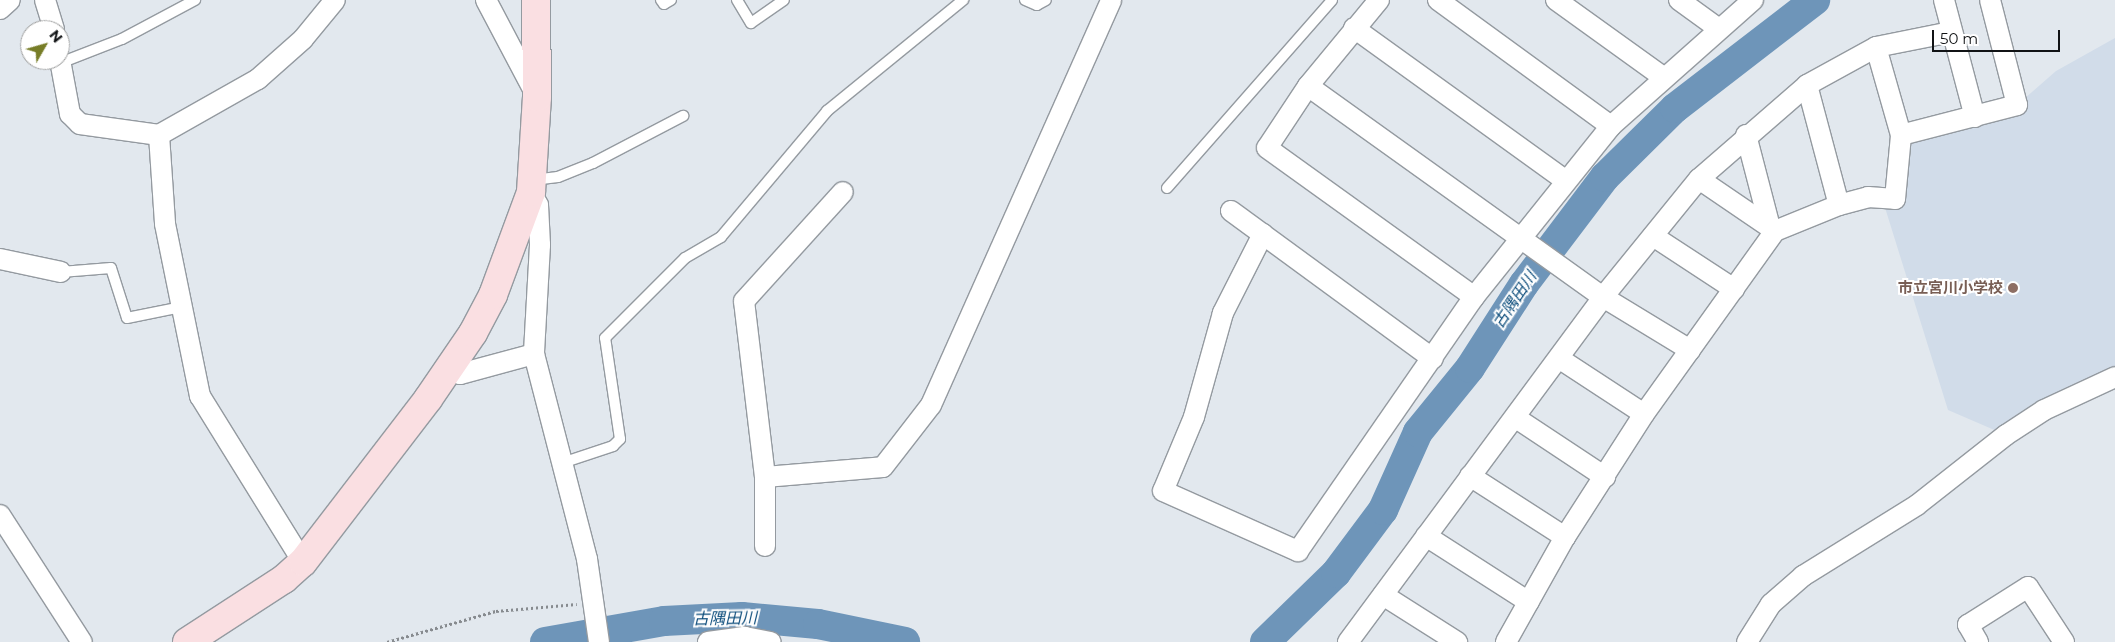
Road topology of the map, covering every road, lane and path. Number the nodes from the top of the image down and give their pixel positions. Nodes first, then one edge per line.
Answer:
1 (10, 0) edge
2 (195, 0) edge
3 (335, 0) edge
4 (486, 0) edge
5 (536, 0) edge
6 (661, 0) edge
7 (671, 0) edge
8 (737, 0) edge
9 (784, 0) edge
10 (964, 0) edge
11 (1025, 0) edge
12 (1046, 0) edge
13 (1111, 0) edge
14 (1332, 0) edge
15 (1379, 0) edge
16 (1438, 0) edge
17 (1556, 0) edge
18 (1679, 0) edge
19 (1753, 0) edge
20 (1944, 0) edge
21 (1990, 0) edge
22 (49, 2) edge
23 (0, 9) edge
24 (52, 20) edge
25 (1354, 28) junction
26 (1719, 29) junction
27 (1951, 32) junction
28 (1876, 47) junction
29 (70, 57) edge
30 (62, 70) edge
31 (1663, 77) junction
32 (1807, 84) junction
33 (1308, 86) junction
34 (537, 97) junction
35 (683, 116) dead end
36 (1975, 117) junction
37 (1610, 126) junction
38 (159, 135) junction
39 (1746, 135) junction
40 (1901, 135) junction
41 (1699, 179) junction
42 (1566, 181) junction
43 (531, 186) junction
44 (1167, 188) dead end
45 (843, 192) dead end
46 (1839, 205) junction
47 (1231, 211) dead end
48 (1773, 229) junction
49 (1263, 234) junction
50 (1653, 236) junction
51 (1523, 240) junction
52 (0, 259) edge
53 (61, 272) joint
54 (1734, 289) junction
55 (1474, 297) junction
56 (1603, 297) junction
57 (181, 307) junction
58 (1690, 350) junction
59 (534, 354) junction
60 (1433, 359) junction
61 (1560, 359) junction
62 (448, 369) junction
63 (2115, 377) edge
64 (1644, 414) junction
65 (1516, 418) junction
66 (562, 463) junction
67 (1470, 476) junction
68 (765, 477) junction
69 (1605, 477) junction
70 (0, 515) edge
71 (1426, 536) junction
72 (1566, 537) junction
73 (765, 546) dead end
74 (303, 562) junction
75 (1383, 595) junction
76 (594, 602) junction
77 (1529, 602) junction
78 (82, 642) edge
79 (187, 642) edge
80 (387, 642) edge
81 (599, 642) edge
82 (708, 642) edge
83 (771, 642) edge
84 (1348, 642) edge
85 (1457, 642) edge
86 (1506, 642) edge
87 (1746, 642) edge
88 (1978, 642) edge
89 (2064, 642) edge

1 - 23 street
2 - 29 lane
3 - 38 street
4 - 34 street
5 - 34 street
6 - 7 lane
8 - 9 lane
10 - 66 lane
11 - 12 lane
13 - 68 street
14 - 44 lane
15 - 25 street
16 - 37 street
17 - 31 street
18 - 26 street
19 - 26 street
20 - 27 street
21 - 36 street
22 - 24 street
25 - 33 street
25 - 42 street
26 - 31 street
27 - 28 street
27 - 36 street
28 - 32 street
28 - 40 street
30 - 38 street
31 - 37 street
32 - 39 street
32 - 46 street
33 - 51 street
33 - 55 street
34 - 43 street
35 - 43 lane
36 - 40 street
37 - 42 street
38 - 57 street
39 - 41 street
39 - 48 street
40 - 46 street
41 - 48 street
41 - 50 street
42 - 51 street
43 - 59 street
43 - 62 street
45 - 68 street
46 - 48 street
47 - 49 street
48 - 54 street
49 - 60 street
49 - 60 street
50 - 54 street
50 - 56 street
51 - 55 street
51 - 56 street
52 - 53 street
53 - 57 lane
54 - 58 street
55 - 60 street
56 - 58 street
56 - 61 street
57 - 74 street
58 - 64 street
59 - 62 street
59 - 66 street
61 - 64 street
61 - 65 street
62 - 74 street
63 - 87 street
64 - 69 street
65 - 67 street
65 - 69 street
66 - 76 street
67 - 71 street
67 - 72 street
68 - 73 street
69 - 72 street
70 - 78 street
71 - 75 street
71 - 77 street
72 - 77 street
74 - 79 street
75 - 84 street
75 - 85 street
76 - 80 path
76 - 81 street
77 - 86 street
82 - 83 street
88 - 89 street

